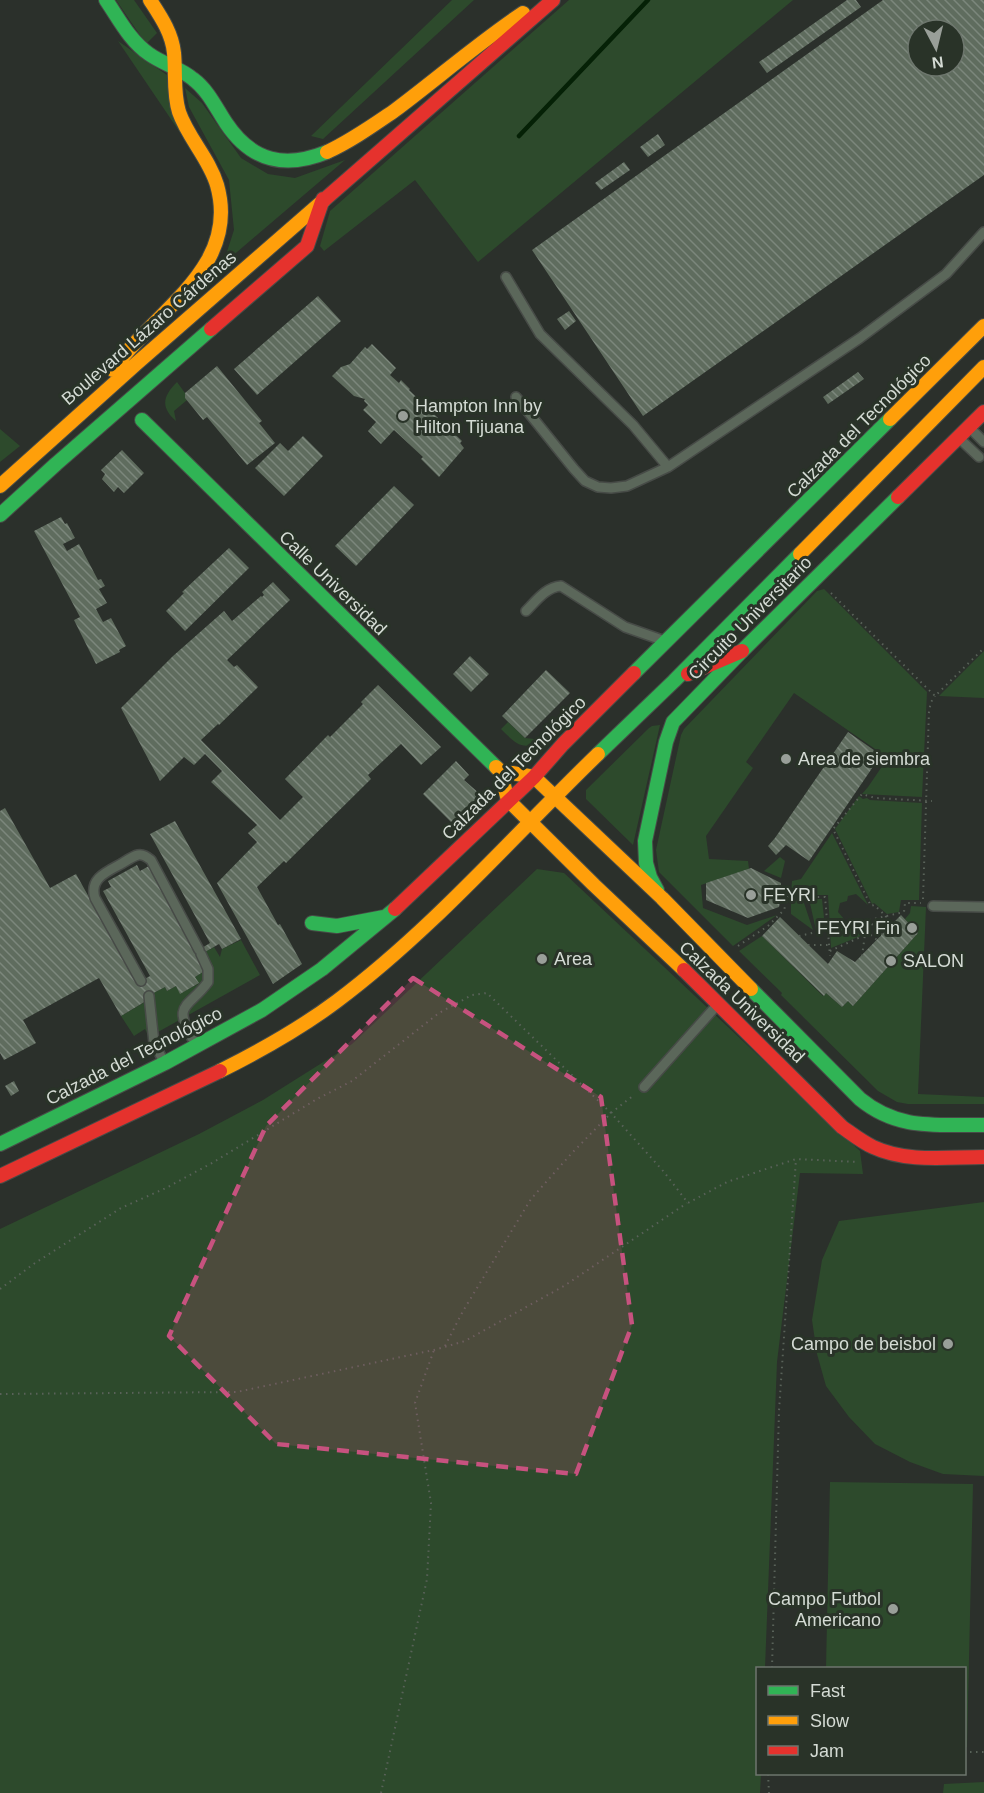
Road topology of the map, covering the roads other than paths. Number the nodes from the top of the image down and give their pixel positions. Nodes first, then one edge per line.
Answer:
1 (106, 0) edge
2 (150, 0) edge
3 (546, 0) edge
4 (553, 0) edge
5 (175, 69) junction
6 (323, 198) junction
7 (984, 232) edge
8 (506, 277) dead end
9 (984, 326) edge
10 (984, 368) edge
11 (158, 375) junction
12 (975, 393) dead end
13 (100, 394) junction
14 (516, 397) dead end
15 (950, 402) junction
16 (984, 412) edge
17 (133, 423) junction
18 (101, 425) junction
19 (969, 427) junction
20 (958, 437) junction
21 (984, 442) edge
22 (979, 457) dead end
23 (668, 466) junction
24 (0, 486) edge
25 (0, 515) edge
26 (739, 593) junction
27 (526, 611) dead end
28 (667, 642) junction
29 (742, 651) junction
30 (674, 681) junction
31 (595, 712) junction
32 (500, 771) junction
33 (534, 777) junction
34 (561, 777) junction
35 (555, 797) junction
36 (508, 800) junction
37 (530, 822) junction
38 (480, 827) junction
39 (495, 834) dead end
40 (448, 885) dead end
41 (662, 898) junction
42 (928, 904) road end
43 (984, 907) edge
44 (388, 916) junction
45 (312, 923) dead end
46 (415, 937) junction
47 (141, 981) dead end
48 (149, 996) dead end
49 (719, 1003) junction
50 (204, 1042) junction
51 (165, 1063) junction
52 (644, 1087) road end
53 (984, 1125) edge
54 (0, 1144) edge
55 (984, 1157) edge
56 (0, 1176) edge

1 - 5 main road
2 - 5 main road
3 - 5 main road
4 - 6 main road, Boulevard Lázaro Cárdenas
5 - 13 main road
6 - 11 main road
6 - 13 main road, Boulevard Lázaro Cárdenas
7 - 23 lane
8 - 23 lane
9 - 26 main road, Calzada del Tecnológico
10 - 15 main road, Calzada del Tecnológico
11 - 17 main road
11 - 18 main road
12 - 15 main road
13 - 24 main road, Boulevard Lázaro Cárdenas
14 - 23 lane
15 - 26 main road, Calzada del Tecnológico
16 - 19 main road, Circuito Universitario
17 - 18 main road
17 - 32 main road, Calle Universidad
18 - 25 main road
19 - 20 main road, Circuito Universitario
19 - 21 lane
20 - 22 lane
20 - 29 main road, Circuito Universitario
26 - 28 main road, Calzada del Tecnológico
26 - 30 main road, Calzada del Tecnológico
27 - 28 lane
28 - 31 main road, Calzada del Tecnológico
29 - 30 main road
29 - 41 main road, Circuito Universitario
30 - 34 main road, Calzada del Tecnológico
31 - 33 main road, Calzada del Tecnológico
31 - 34 main road
32 - 33 main road
32 - 36 main road
33 - 35 main road, Calzada Universidad
33 - 36 main road, Calzada del Tecnológico
34 - 35 main road, Calzada del Tecnológico
35 - 37 main road, Calzada del Tecnológico
35 - 41 main road, Calzada Universidad
36 - 37 main road, Calzada Universidad
36 - 38 main road, Calzada del Tecnológico
37 - 46 main road, Calzada del Tecnológico
37 - 49 main road, Calzada Universidad
38 - 39 main road
38 - 44 main road, Calzada del Tecnológico
40 - 46 main road
41 - 53 main road, Calzada Universidad
42 - 43 lane
44 - 45 main road
44 - 50 main road, Calzada del Tecnológico
46 - 56 main road, Calzada del Tecnológico
47 - 50 lane
48 - 51 lane
49 - 52 lane
49 - 55 main road, Calzada Universidad
50 - 51 main road, Calzada del Tecnológico
51 - 54 main road, Calzada del Tecnológico

